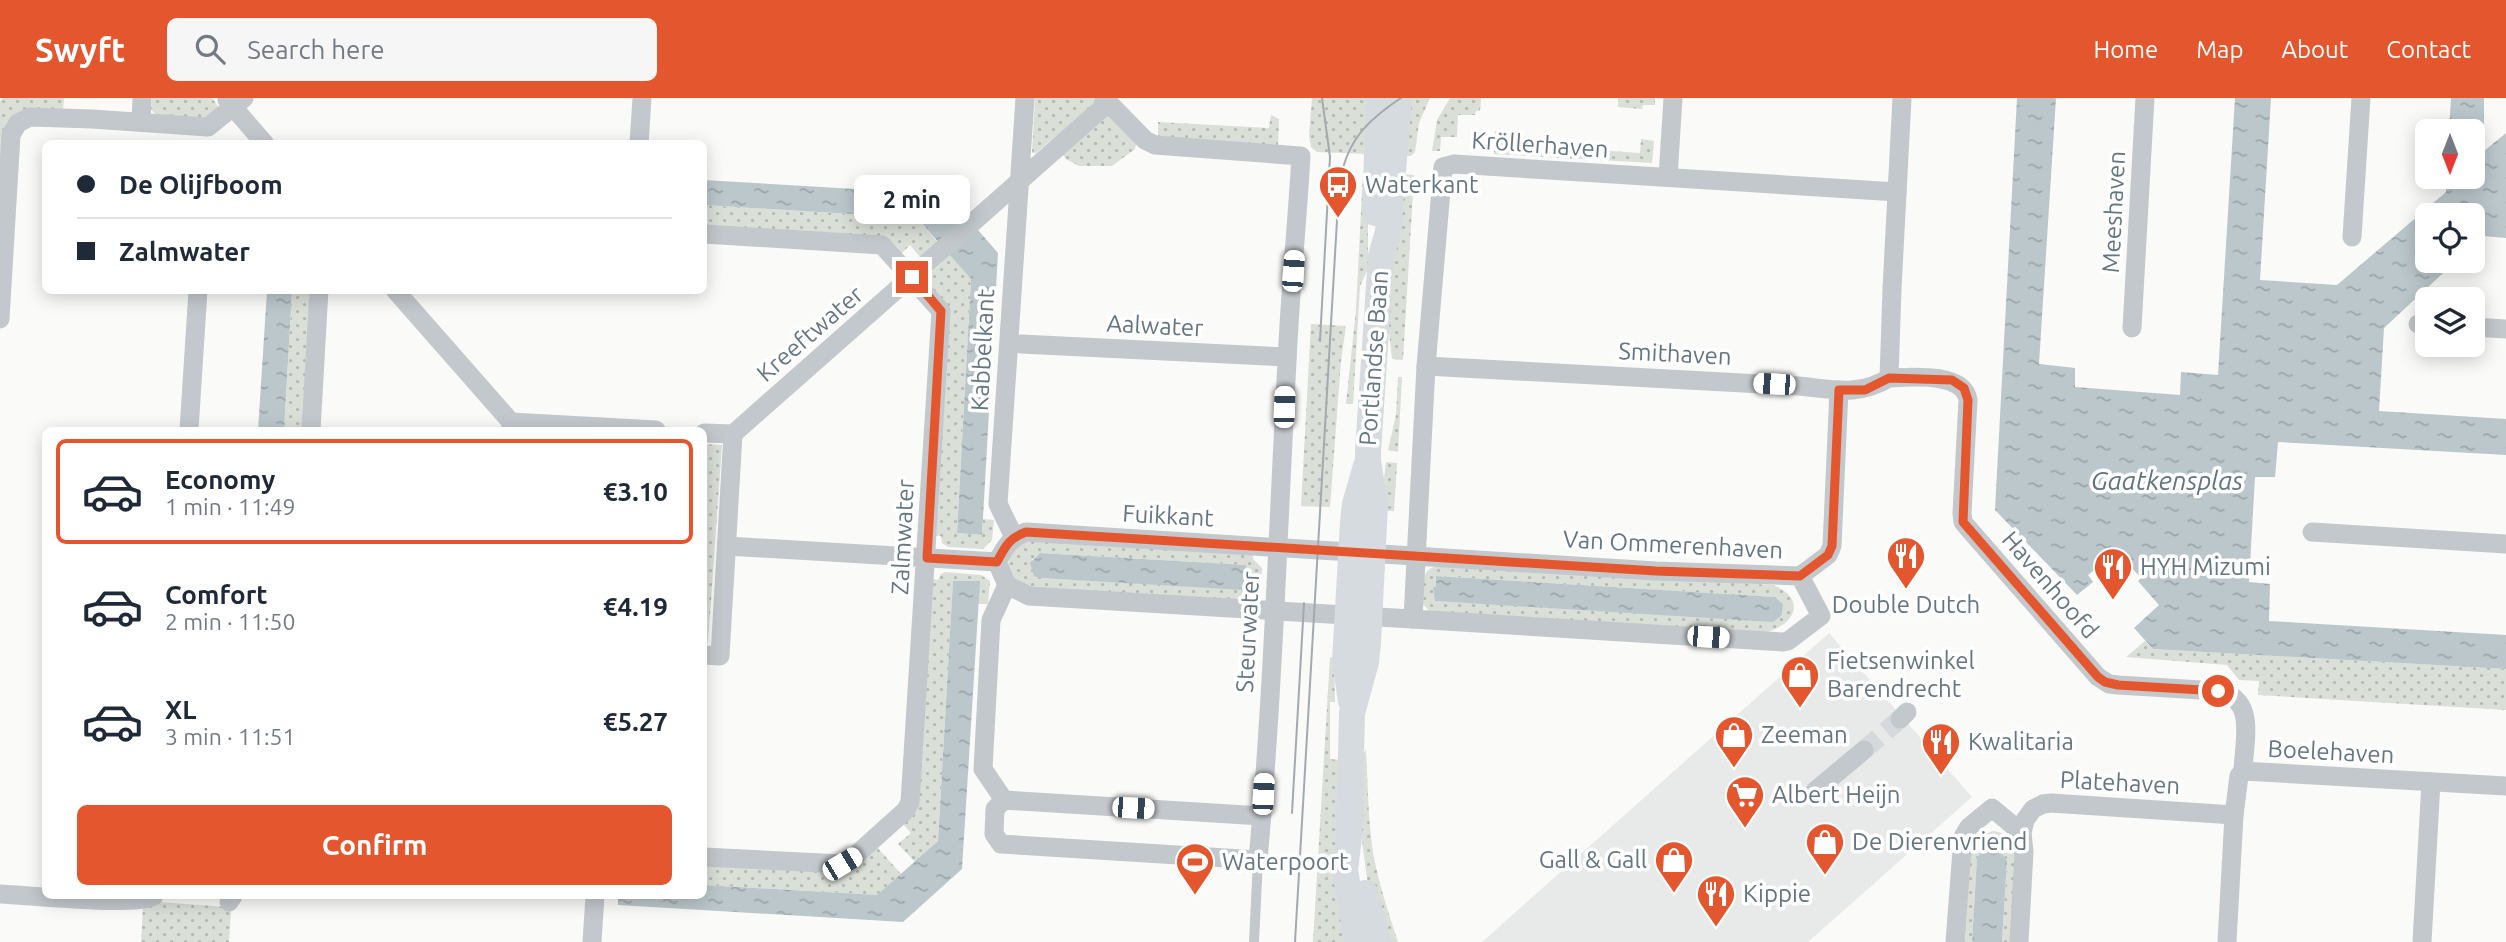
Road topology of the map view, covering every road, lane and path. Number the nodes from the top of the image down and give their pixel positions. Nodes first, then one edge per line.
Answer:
1 (142, 98) edge
2 (642, 98) edge
3 (1025, 98) edge
4 (1378, 98) edge
5 (1399, 98) edge
6 (1672, 98) edge
7 (1902, 98) edge
8 (2145, 98) edge
9 (2361, 98) edge
10 (1106, 100) edge
11 (235, 101) edge
12 (141, 122) junction
13 (207, 135) edge
14 (262, 140) edge
15 (639, 140) edge
16 (1021, 172) junction
17 (1668, 177) junction
18 (1897, 192) junction
19 (707, 234) edge
20 (2352, 237) dead end
21 (1381, 256) junction
22 (912, 277) junction
23 (198, 294) edge
24 (319, 294) edge
25 (398, 294) edge
26 (0, 319) edge
27 (2485, 327) edge
28 (2132, 328) dead end
29 (2506, 328) edge
30 (1021, 344) dead end
31 (1287, 357) junction
32 (1426, 366) junction
33 (1889, 378) junction
34 (1839, 390) junction
35 (511, 426) edge
36 (189, 427) edge
37 (311, 427) edge
38 (547, 427) edge
39 (707, 433) edge
40 (733, 435) junction
41 (2312, 532) dead end
42 (1014, 537) junction
43 (2506, 544) edge
44 (727, 546) junction
45 (1277, 547) junction
46 (1362, 551) junction
47 (1417, 554) junction
48 (927, 558) junction
49 (997, 562) junction
50 (1800, 576) junction
51 (1007, 585) junction
52 (1274, 612) junction
53 (1358, 616) junction
54 (1413, 618) junction
55 (707, 655) edge
56 (1864, 750) tunnel mouth
57 (2243, 771) junction
58 (2431, 782) junction
59 (2506, 786) edge
60 (1815, 791) dead end
61 (1004, 800) junction
62 (2234, 814) junction
63 (1262, 816) junction
64 (2022, 834) junction
65 (1349, 837) junction
66 (707, 857) edge
67 (1258, 860) junction
68 (0, 894) edge
69 (42, 896) edge
70 (86, 899) edge
71 (149, 899) edge
72 (595, 899) edge
73 (592, 942) edge
74 (1254, 942) edge
75 (1357, 942) edge
76 (1378, 942) edge
77 (1955, 942) edge
78 (2018, 942) edge
79 (2227, 942) edge
80 (2422, 942) edge

1 - 12 street
2 - 15 street
3 - 16 street, Kabbelkant
4 - 21 street, Portlandse Baan
5 - 21 street, Portlandse Baan
6 - 17 street
7 - 18 street
8 - 28 street, Meeshaven
9 - 20 street
10 - 16 street, Kreeftwater
10 - 31 street, Steurwater
11 - 13 street
11 - 14 street
12 - 13 street
12 - 26 street
16 - 22 street, Kreeftwater
16 - 42 street, Kabbelkant
17 - 18 street, Kröllerhaven
17 - 32 street, Kröllerhaven
18 - 33 street
19 - 22 street, Zalmwater
21 - 46 street, Portlandse Baan
22 - 40 street, Kreeftwater
22 - 48 street, Zalmwater
23 - 36 street
24 - 37 street
25 - 35 street
27 - 29 street
30 - 31 street, Aalwater
31 - 45 street, Steurwater
32 - 34 street, Smithaven
32 - 47 street, Kröllerhaven
33 - 34 street, Smithaven
33 - 57 street, Havenhoofd
34 - 50 street
35 - 38 street
39 - 40 street
40 - 44 street
41 - 43 street
42 - 45 street, Fuikkant
42 - 49 street
44 - 48 street
44 - 55 street
45 - 46 street, Fuikkant
45 - 52 street, Steurwater
46 - 47 street, Van Ommerenhaven
46 - 53 street, Portlandse Baan
47 - 50 street, Van Ommerenhaven
47 - 54 street
48 - 49 street
48 - 66 street, Zalmwater
49 - 51 street
50 - 54 street, Van Ommerenhaven
51 - 52 street
51 - 61 street
52 - 53 street
52 - 63 street, Steurwater
53 - 54 street, Van Ommerenhaven
53 - 65 street, Portlandse Baan
56 - 60 street
57 - 58 street, Boelehaven
57 - 62 street, Boelehaven
58 - 59 street, Boelehaven
58 - 80 street
61 - 63 street
61 - 67 street
62 - 64 street, Platehaven
62 - 79 street, Boelehaven
63 - 67 street, Steurwater
64 - 77 street
64 - 78 street
65 - 75 street, Portlandse Baan
65 - 76 street, Portlandse Baan
67 - 74 lane
68 - 69 street
70 - 71 street
72 - 73 street

